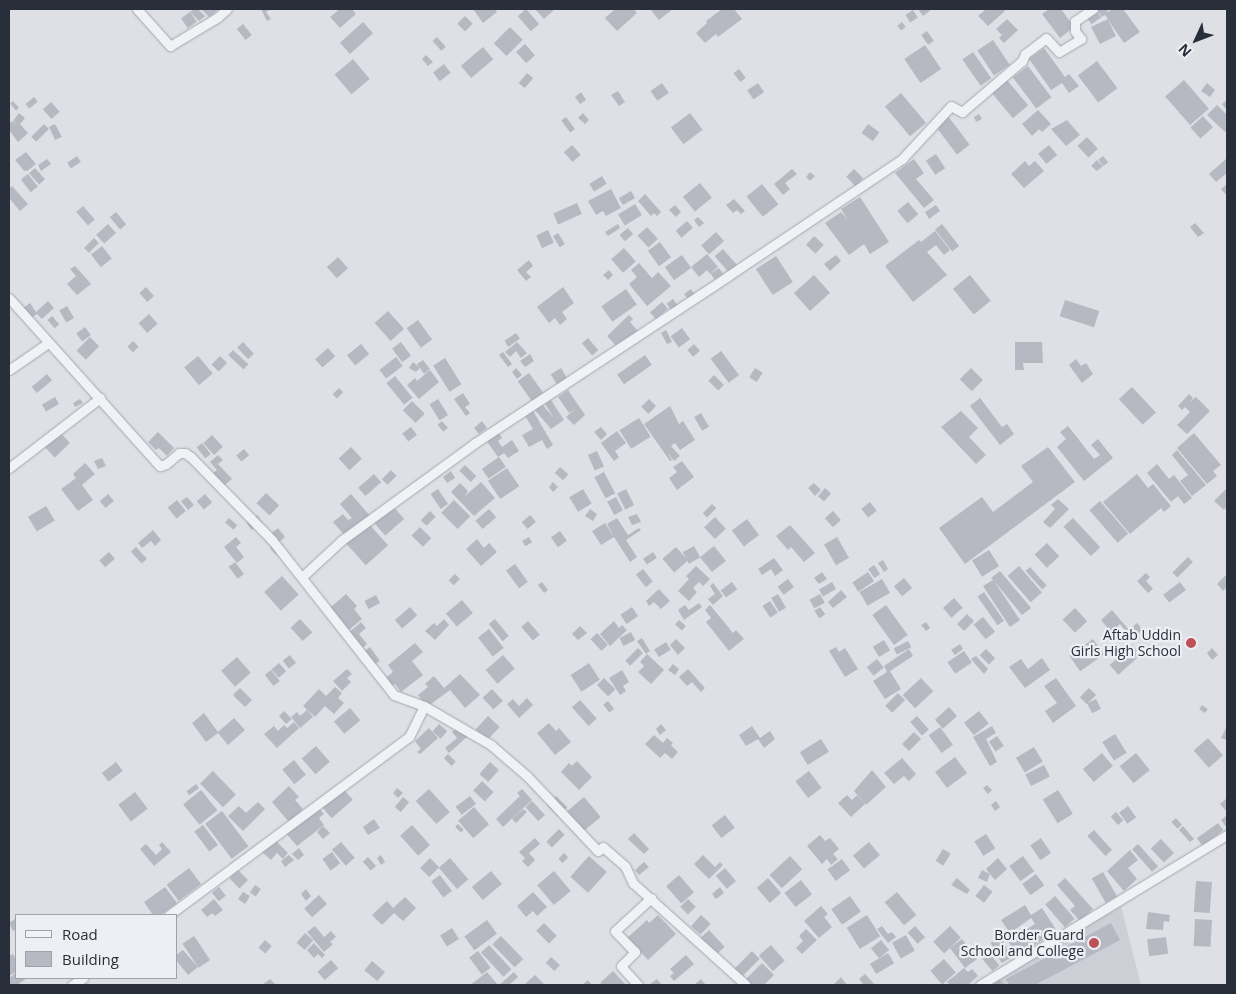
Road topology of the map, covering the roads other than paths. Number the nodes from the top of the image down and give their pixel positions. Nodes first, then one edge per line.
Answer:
1 (137, 9) edge
2 (227, 9) edge
3 (1093, 9) edge
4 (9, 298) edge
5 (48, 343) junction
6 (9, 370) edge
7 (100, 398) junction
8 (9, 468) edge
9 (302, 578) junction
10 (424, 706) junction
11 (1227, 835) edge
12 (651, 898) junction
13 (170, 914) edge
14 (638, 985) edge
15 (746, 985) edge
16 (980, 985) edge

1 - 2 street
3 - 9 street
4 - 5 street
5 - 6 street
5 - 7 street
7 - 8 street
7 - 9 street
9 - 10 street
10 - 12 street
10 - 13 street
11 - 16 street
12 - 14 street
12 - 15 street

